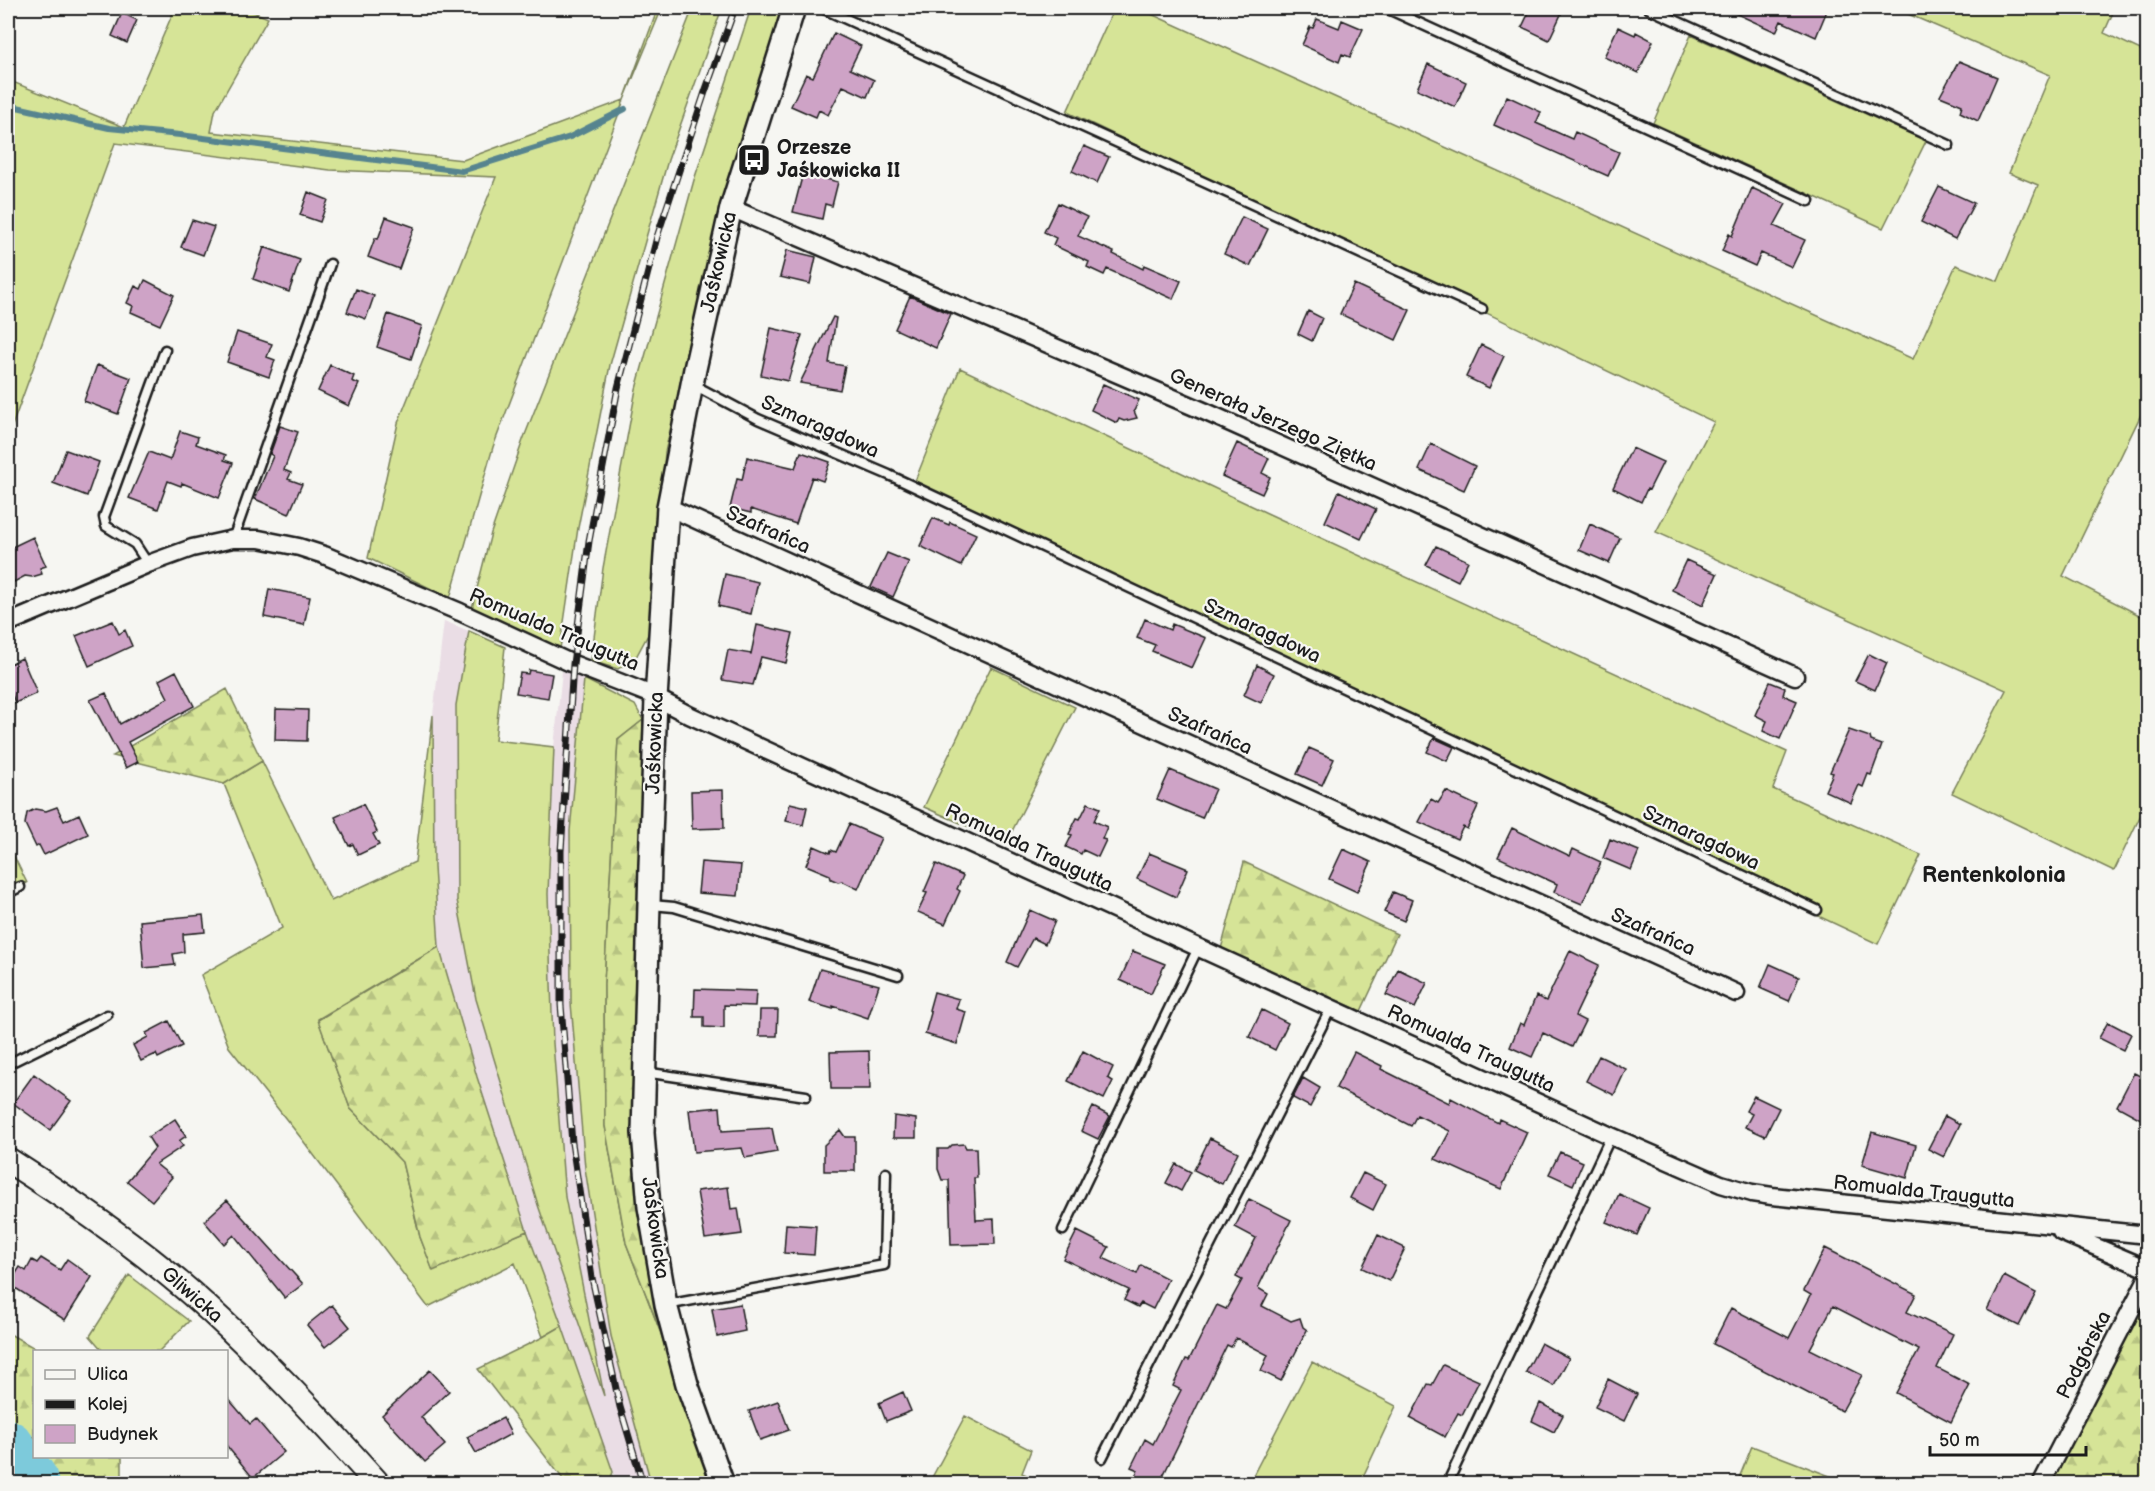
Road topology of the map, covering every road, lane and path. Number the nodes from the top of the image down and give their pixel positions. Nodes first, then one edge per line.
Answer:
1 (794, 8) edge
2 (822, 8) edge
3 (1386, 8) edge
4 (1648, 8) edge
5 (1949, 145) dead end
6 (1809, 201) dead end
7 (732, 208) junction
8 (330, 264) dead end
9 (1482, 309) dead end
10 (165, 350) dead end
11 (692, 383) junction
12 (668, 507) junction
13 (232, 538) junction
14 (148, 564) junction
15 (8, 623) edge
16 (1795, 676) dead end
17 (656, 699) junction
18 (20, 887) dead end
19 (8, 893) edge
20 (648, 905) junction
21 (1817, 910) dead end
22 (1198, 948) junction
23 (898, 975) dead end
24 (1736, 993) dead end
25 (1331, 1008) junction
26 (107, 1015) dead end
27 (8, 1065) edge
28 (644, 1072) junction
29 (807, 1096) dead end
30 (1611, 1136) junction
31 (8, 1160) edge
32 (886, 1173) dead end
33 (2046, 1226) junction
34 (1063, 1230) dead end
35 (2148, 1235) edge
36 (2148, 1269) edge
37 (2148, 1277) edge
38 (666, 1305) junction
39 (1102, 1458) dead end
40 (378, 1484) edge
41 (723, 1484) edge
42 (1447, 1484) edge
43 (2041, 1484) edge

1 - 7 street, Jaśkowicka
2 - 9 lane
3 - 6 lane
4 - 5 lane
7 - 11 street, Jaśkowicka
7 - 16 street, Generała Jerzego Ziętka
8 - 13 lane
10 - 14 lane
11 - 12 street, Jaśkowicka
11 - 21 lane, Szmaragdowa
12 - 17 street, Jaśkowicka
12 - 24 street, Szafrańca
13 - 14 street, Romualda Traugutta
13 - 17 street, Romualda Traugutta
14 - 15 street, Romualda Traugutta
17 - 20 street, Jaśkowicka
17 - 22 street, Romualda Traugutta
18 - 19 lane
20 - 23 lane
20 - 28 street, Jaśkowicka
22 - 25 street, Romualda Traugutta
22 - 34 lane
25 - 30 street, Romualda Traugutta
25 - 39 lane
26 - 27 lane
28 - 29 lane
28 - 38 street, Jaśkowicka
30 - 33 street, Romualda Traugutta
30 - 42 lane
31 - 40 main road, Gliwicka
32 - 38 lane
33 - 35 street, Romualda Traugutta
33 - 36 street, Romualda Traugutta
37 - 43 street, Podgórska
38 - 41 street, Jaśkowicka

